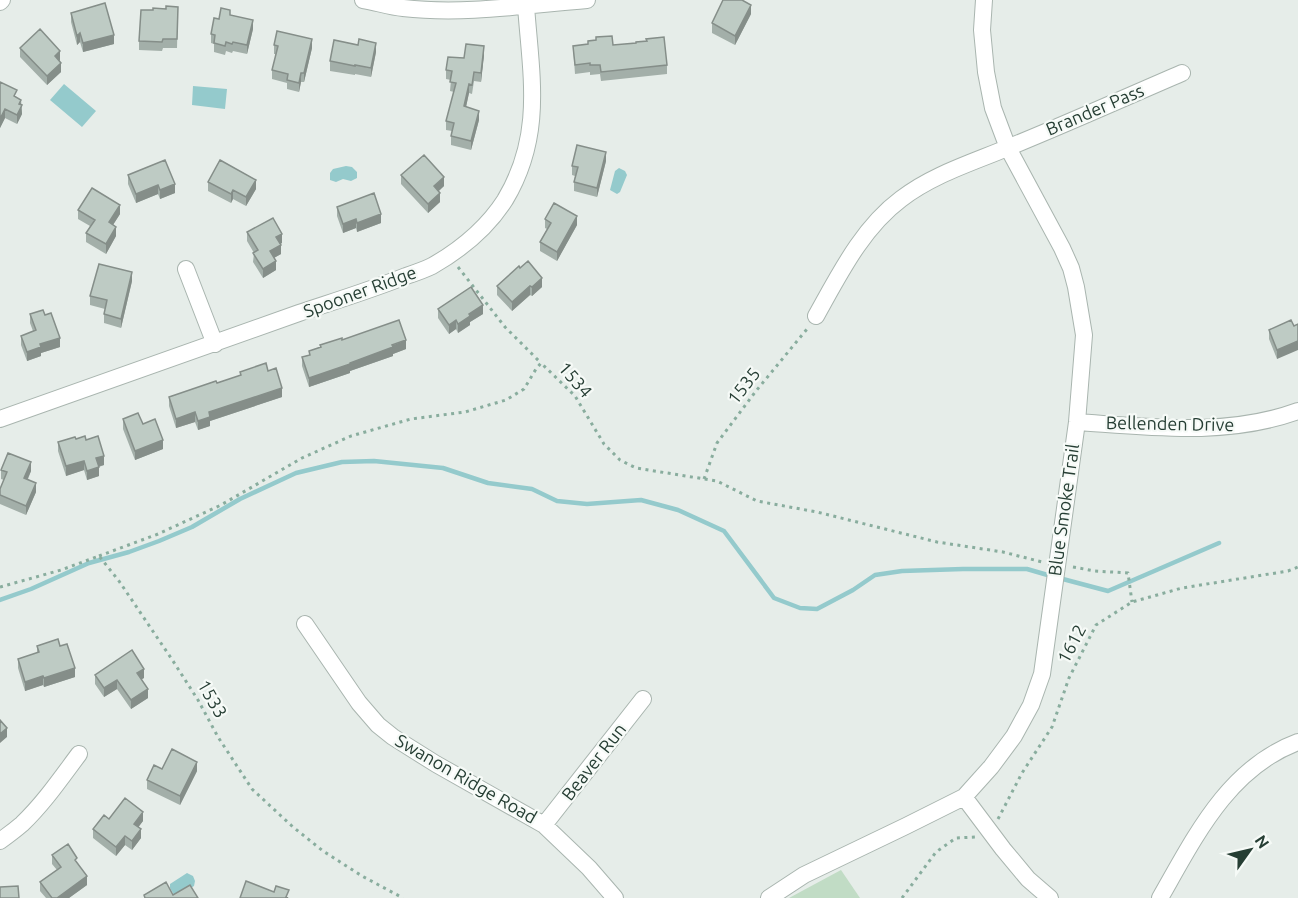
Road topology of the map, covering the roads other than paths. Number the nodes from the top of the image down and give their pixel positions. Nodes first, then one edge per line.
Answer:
1 (363, 0) edge
2 (587, 0) edge
3 (984, 0) edge
4 (525, 2) edge
5 (1182, 73) dead end
6 (1008, 148) junction
7 (186, 269) dead end
8 (816, 316) road end
9 (215, 344) junction
10 (1298, 411) edge
11 (0, 419) edge
12 (1077, 422) junction
13 (305, 624) dead end
14 (643, 699) dead end
15 (1298, 741) edge
16 (79, 754) dead end
17 (964, 797) junction
18 (544, 825) junction
19 (0, 842) edge
20 (615, 898) edge
21 (769, 898) edge
22 (1050, 898) edge
23 (1160, 898) edge

1 - 4 street
2 - 4 street
3 - 6 street, Blue Smoke Trail
4 - 9 street, Spooner Ridge
5 - 6 street, Brander Pass
6 - 8 street, Brander Pass
6 - 12 street, Blue Smoke Trail
7 - 9 street
9 - 11 street, Spooner Ridge
10 - 12 street, Bellenden Drive
12 - 17 street, Blue Smoke Trail
13 - 18 street, Swanon Ridge Road
14 - 18 street, Beaver Run
15 - 23 street
16 - 19 street
17 - 21 street, Blue Smoke Trail
17 - 22 street
18 - 20 street, Swanon Ridge Road

